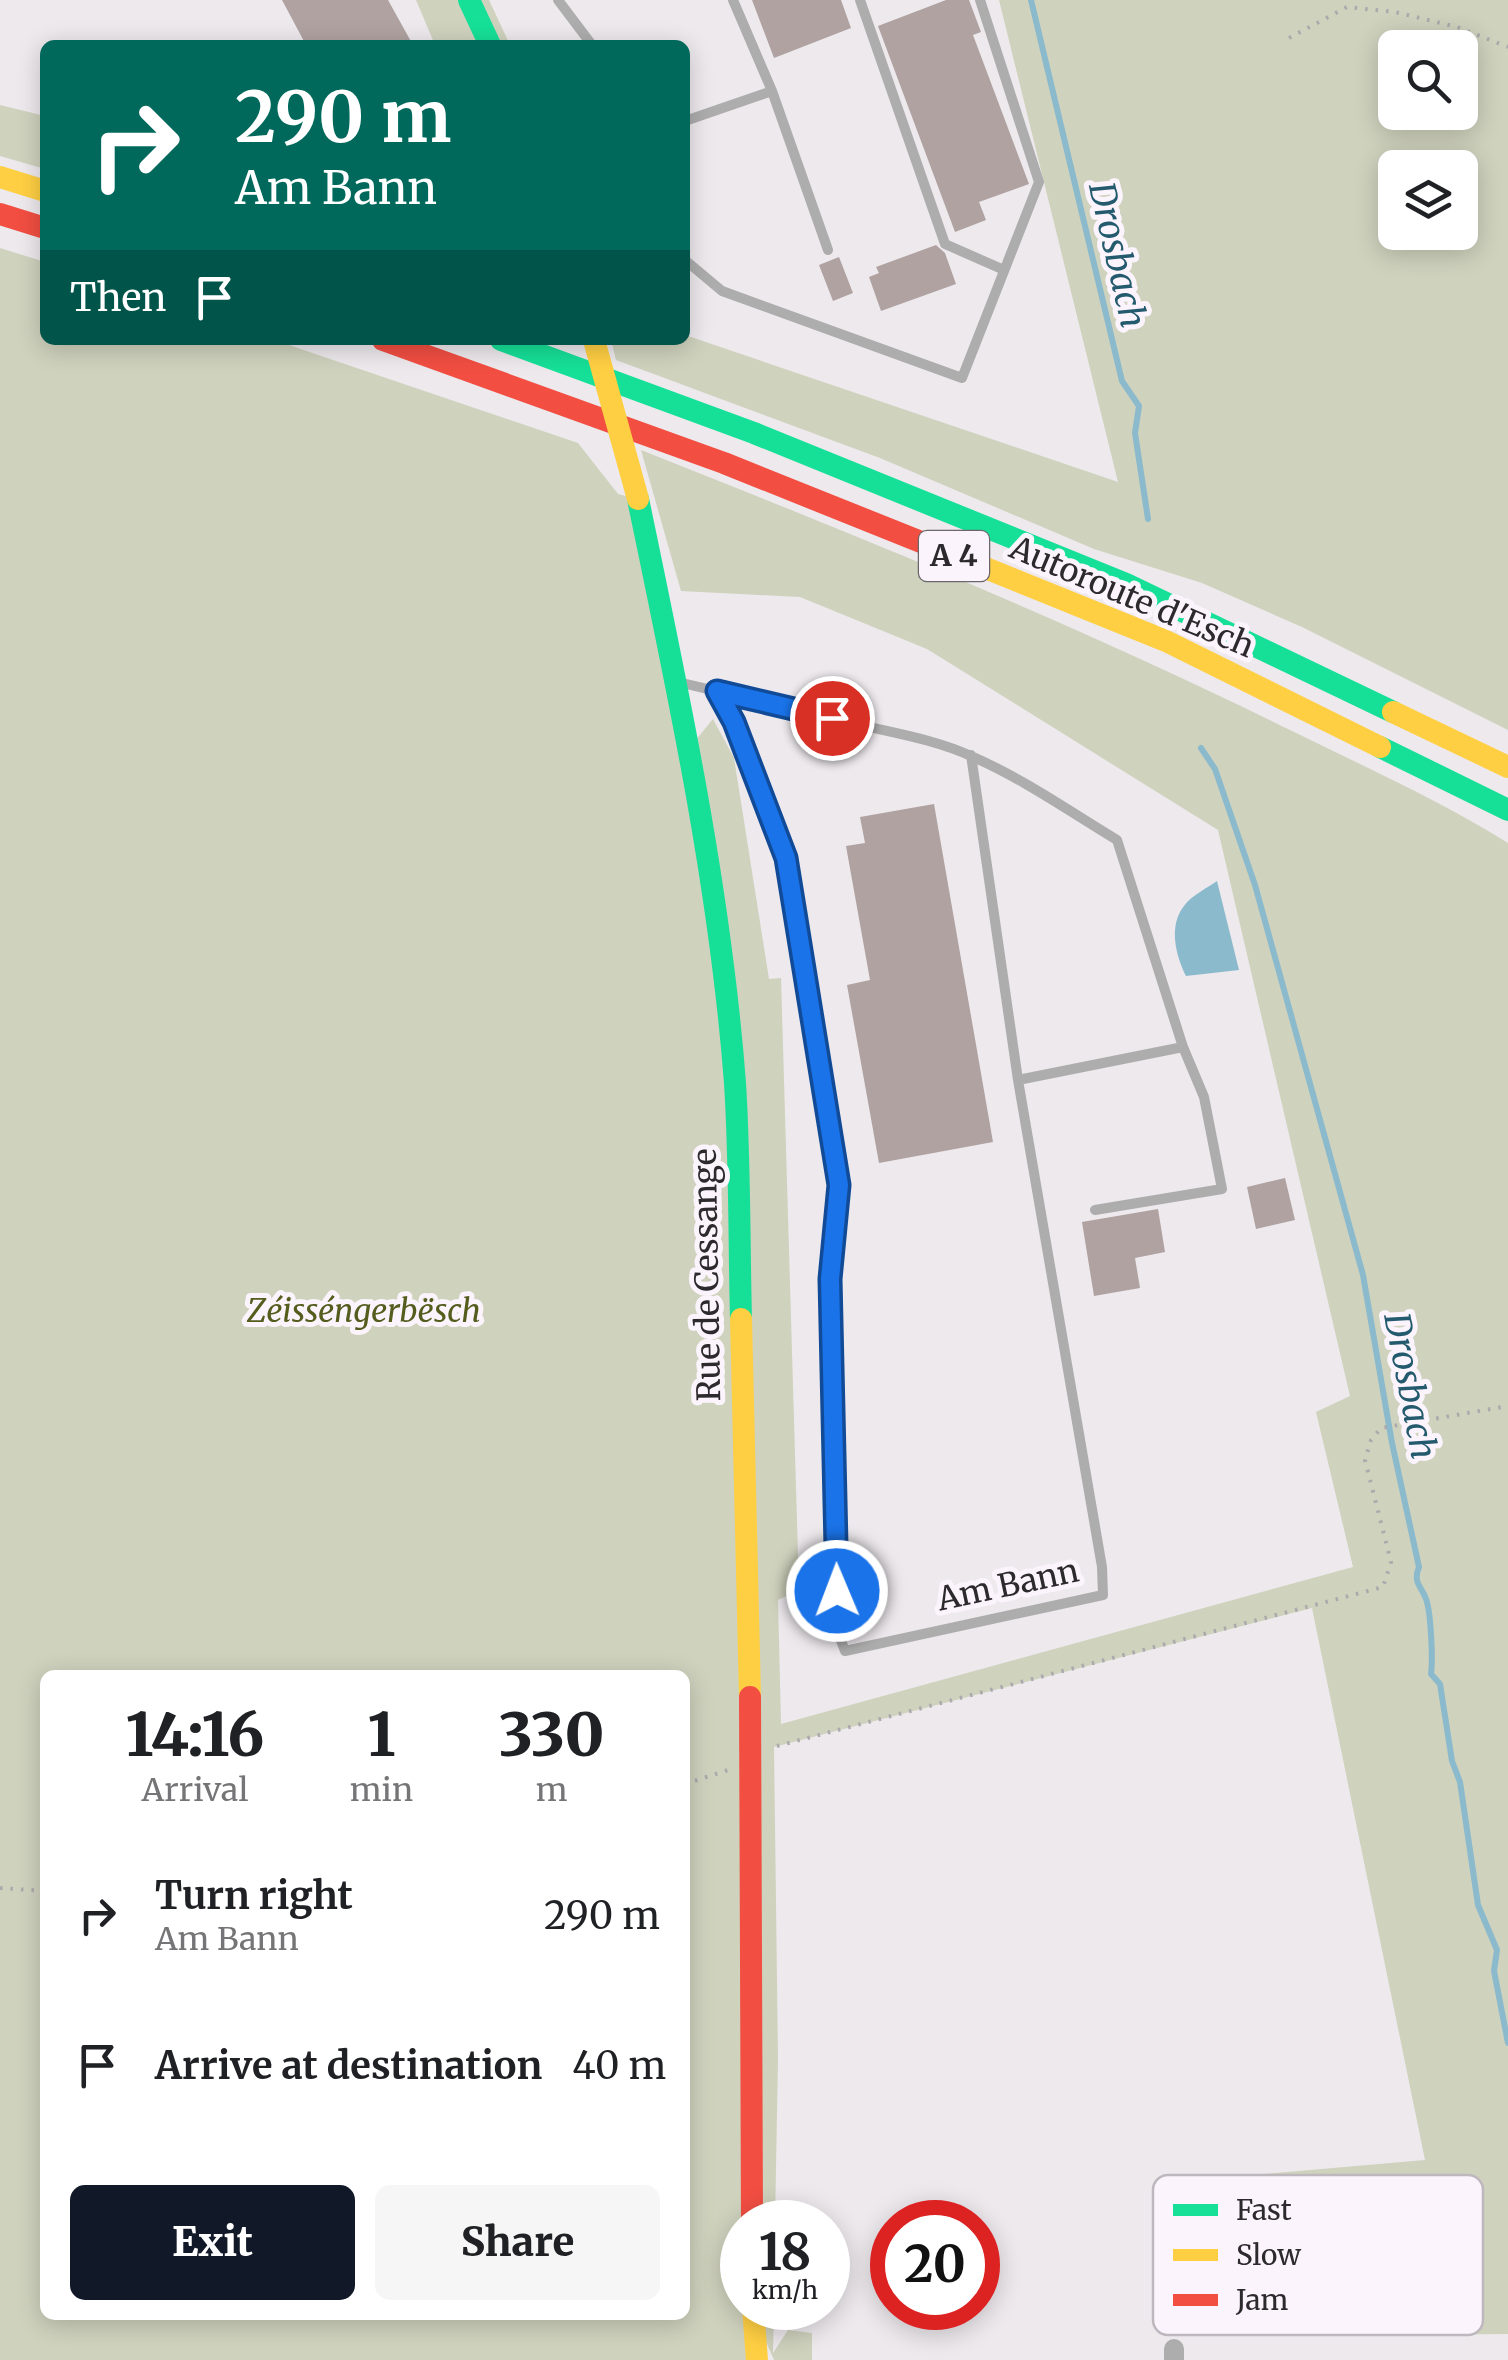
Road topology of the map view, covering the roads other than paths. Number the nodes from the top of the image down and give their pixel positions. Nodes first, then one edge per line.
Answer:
1 (469, 0) edge
2 (558, 0) edge
3 (733, 0) edge
4 (860, 0) edge
5 (980, 0) edge
6 (488, 40) edge
7 (588, 40) edge
8 (772, 92) junction
9 (690, 119) edge
10 (0, 177) edge
11 (40, 189) edge
12 (0, 214) edge
13 (40, 226) edge
14 (828, 250) dead end
15 (690, 264) edge
16 (1004, 270) junction
17 (397, 345) edge
18 (515, 345) edge
19 (595, 345) edge
20 (1178, 608) junction
21 (677, 682) junction
22 (717, 691) junction
23 (1508, 750) edge
24 (970, 755) junction
25 (1508, 767) edge
26 (1508, 810) edge
27 (1183, 1046) junction
28 (1018, 1080) junction
29 (1095, 1210) dead end
30 (752, 2200) edge
31 (755, 2330) edge
32 (757, 2360) edge

1 - 6 main road
2 - 7 lane
3 - 8 lane
4 - 16 lane
5 - 16 lane
8 - 9 lane
8 - 14 lane
10 - 11 main road
12 - 13 main road
15 - 16 lane
17 - 26 main road, Autoroute d'Esch / A 4
18 - 20 main road, Autoroute d'Esch / A 4
19 - 21 main road, Rue de Cessange, bridge
20 - 23 main road, A 4
20 - 25 main road, Autoroute d'Esch / A 4
21 - 22 lane
21 - 30 main road, Rue de Cessange
22 - 24 lane
22 - 28 lane, Am Bann
24 - 27 lane
24 - 28 lane, Am Bann
27 - 28 lane
27 - 29 lane
31 - 32 main road

